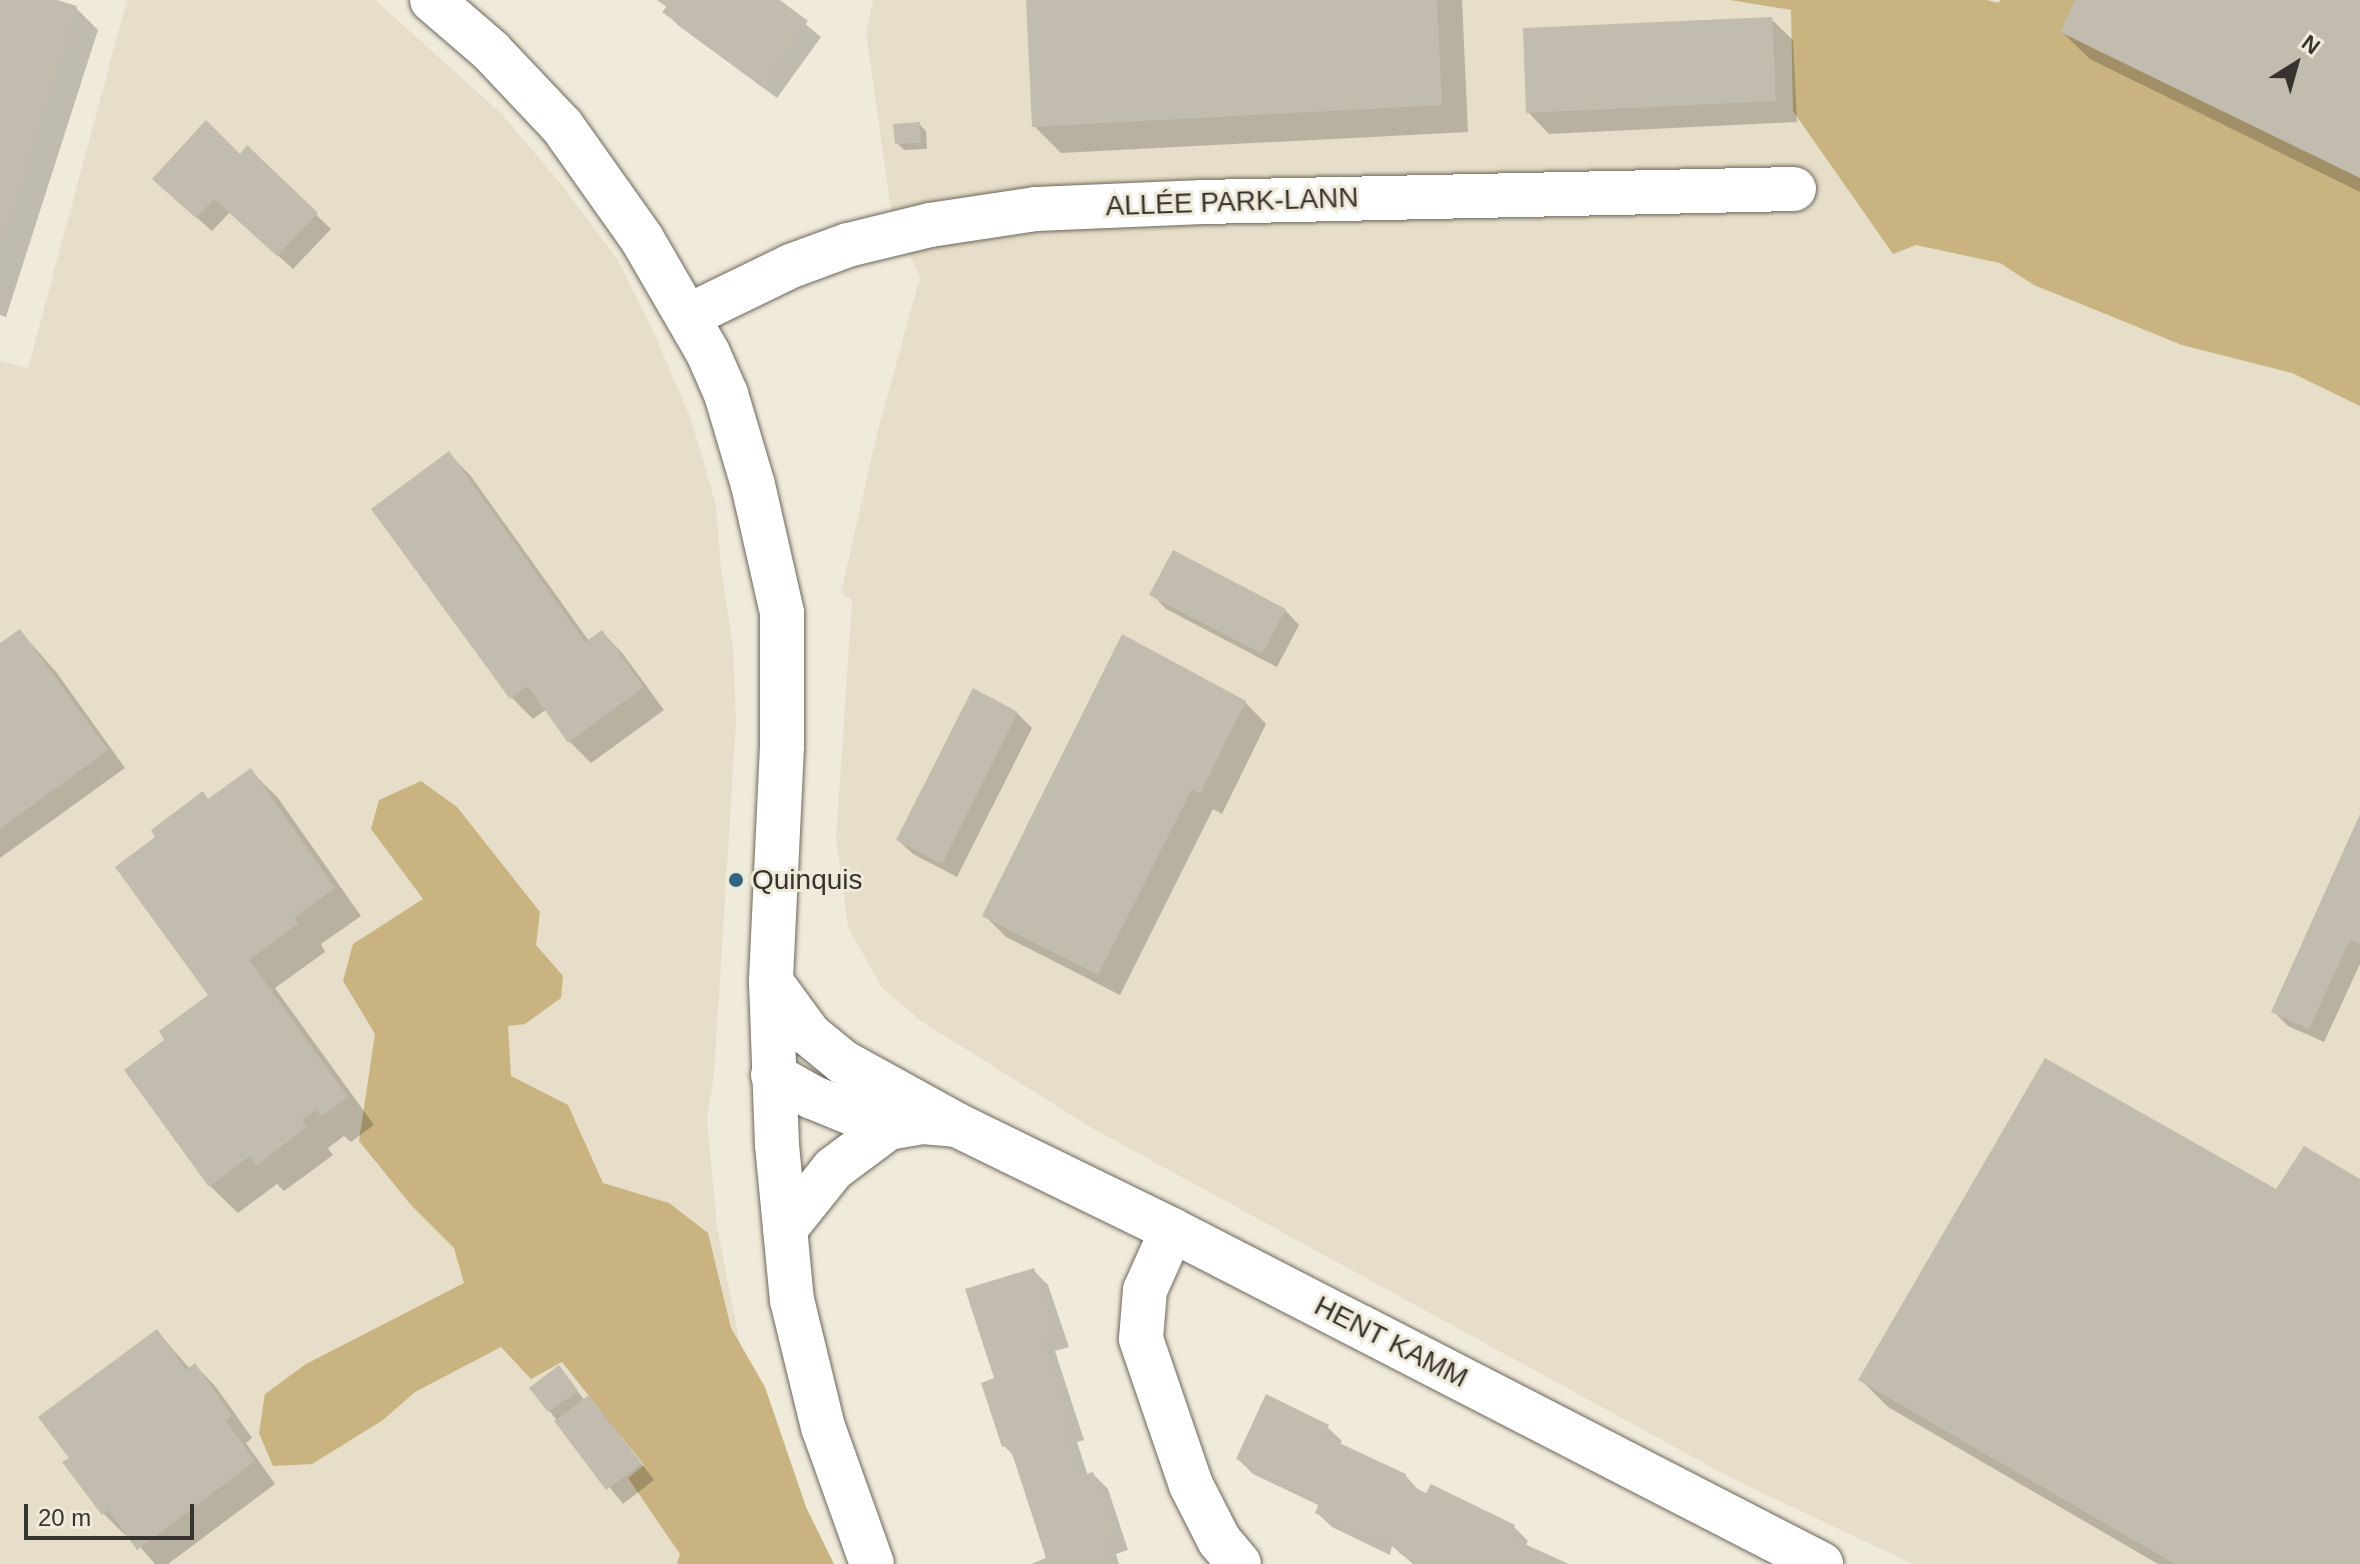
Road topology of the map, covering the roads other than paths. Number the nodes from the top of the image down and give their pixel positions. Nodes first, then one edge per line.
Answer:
1 (432, 0) edge
2 (1794, 189) dead end
3 (688, 316) junction
4 (771, 982) junction
5 (773, 1075) junction
6 (957, 1125) junction
7 (888, 1128) junction
8 (785, 1229) junction
9 (1172, 1230) junction
10 (872, 1564) edge
11 (1239, 1564) edge
12 (1821, 1564) edge

1 - 3 street
2 - 3 street, ALLÉE PARK-LANN
3 - 4 street
4 - 5 street
4 - 6 street, HENT KAMM
5 - 7 street
5 - 8 street
6 - 7 street, HENT KAMM
6 - 9 street, HENT KAMM
7 - 8 street, HENT KAMM
8 - 10 street
9 - 11 street
9 - 12 street, HENT KAMM

